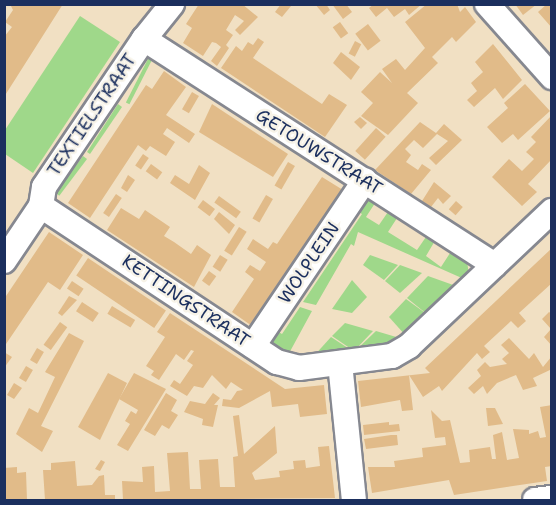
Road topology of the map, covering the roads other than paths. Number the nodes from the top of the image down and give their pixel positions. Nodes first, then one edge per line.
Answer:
1 (172, 4) edge
2 (488, 4) edge
3 (144, 39) junction
4 (552, 77) edge
5 (365, 180) junction
6 (41, 206) junction
7 (552, 211) edge
8 (4, 261) edge
9 (495, 265) junction
10 (253, 346) junction
11 (340, 363) junction
12 (552, 498) edge
13 (354, 501) edge
14 (535, 501) edge

1 - 3 street, TEXTIELSTRAAT
2 - 4 street
3 - 5 street, GETOUWSTRAAT
3 - 6 street, TEXTIELSTRAAT
5 - 9 street, GETOUWSTRAAT
5 - 10 street, WOLPLEIN
6 - 8 street, TEXTIELSTRAAT
6 - 10 street, KETTINGSTRAAT
7 - 9 street
9 - 11 street
10 - 11 street, KETTINGSTRAAT
11 - 13 street
12 - 14 street

